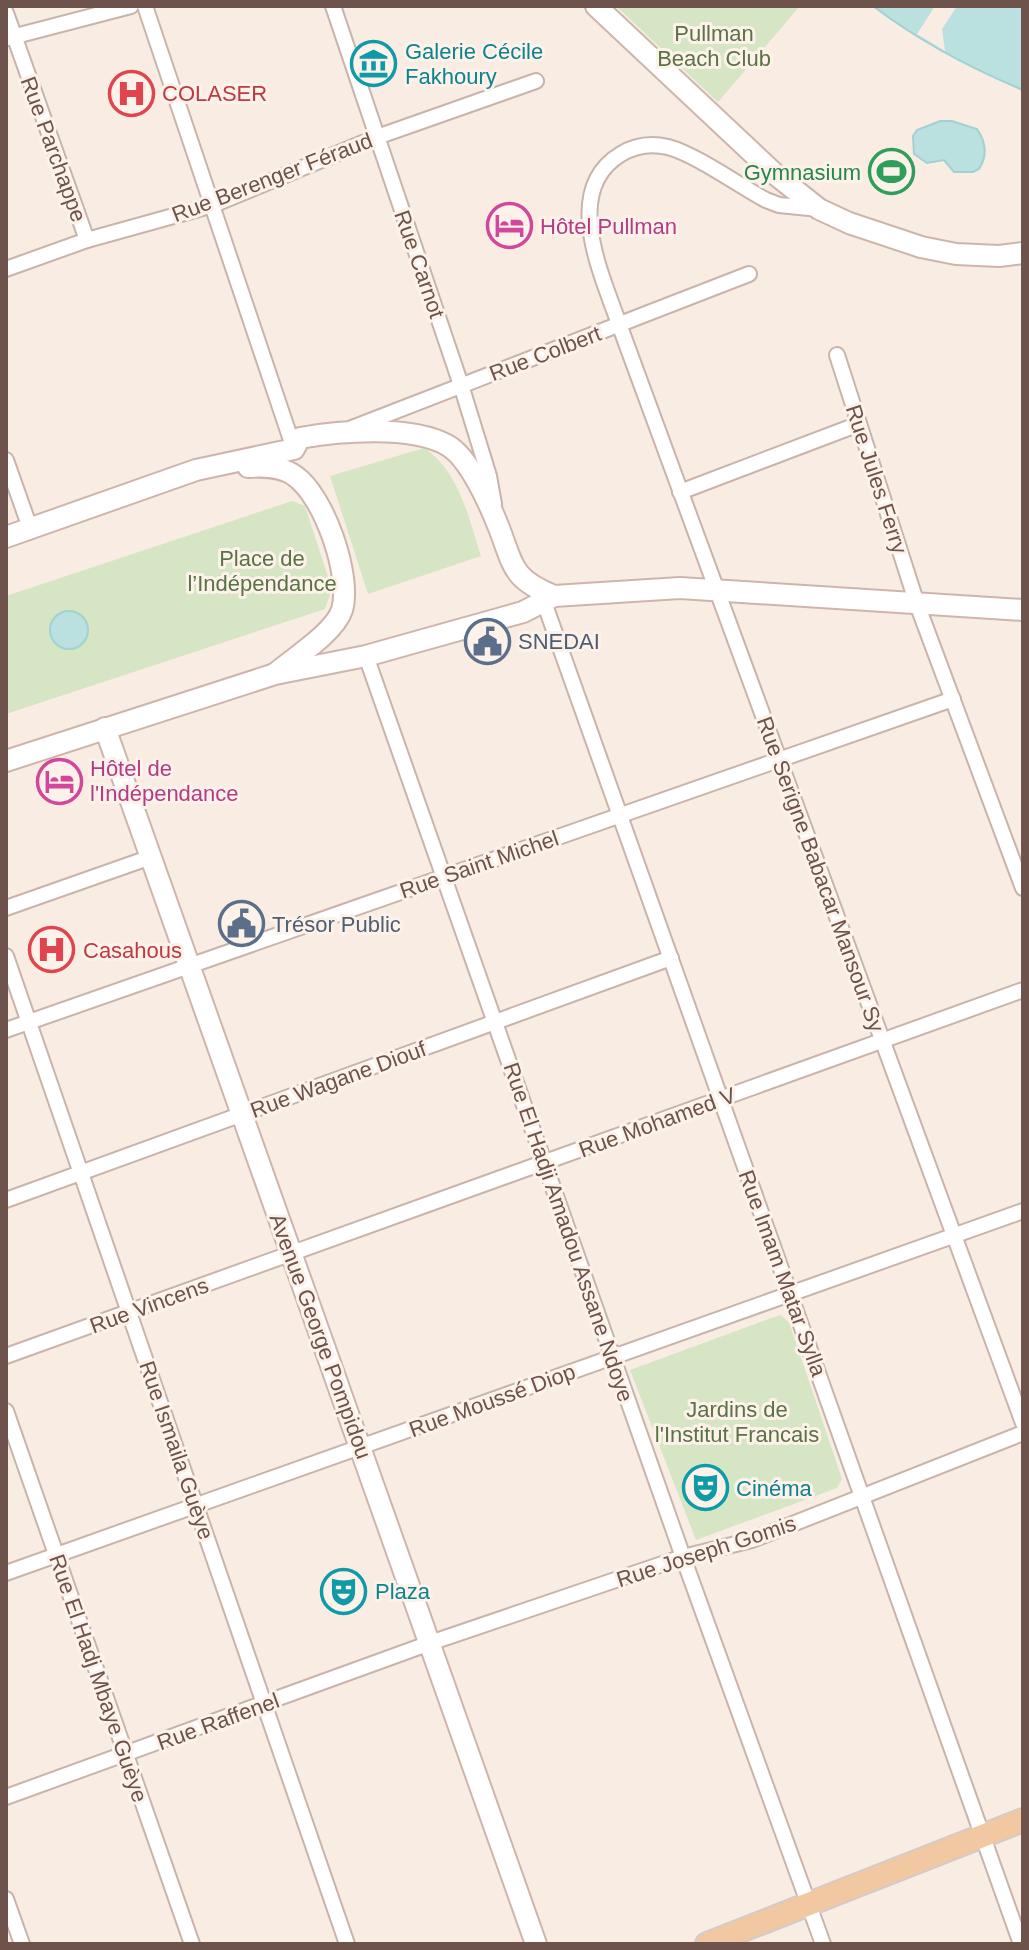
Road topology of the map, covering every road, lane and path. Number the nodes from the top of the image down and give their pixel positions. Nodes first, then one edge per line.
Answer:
1 (131, 6) edge
2 (145, 6) edge
3 (333, 6) edge
4 (596, 6) edge
5 (6, 13) edge
6 (10, 37) edge
7 (536, 81) dead end
8 (377, 137) junction
9 (213, 205) junction
10 (819, 209) junction
11 (87, 240) junction
12 (1023, 253) edge
13 (6, 269) edge
14 (749, 274) dead end
15 (619, 324) junction
16 (837, 355) dead end
17 (461, 385) junction
18 (859, 424) junction
19 (340, 432) junction
20 (294, 449) junction
21 (6, 460) edge
22 (196, 470) junction
23 (680, 492) junction
24 (498, 525) junction
25 (30, 528) junction
26 (6, 537) edge
27 (716, 590) junction
28 (549, 599) junction
29 (917, 604) junction
30 (1023, 610) edge
31 (366, 656) junction
32 (275, 674) junction
33 (953, 699) junction
34 (105, 728) junction
35 (779, 760) junction
36 (6, 761) edge
37 (620, 815) junction
38 (151, 857) junction
39 (443, 877) junction
40 (1023, 888) edge
41 (6, 908) edge
42 (6, 956) edge
43 (671, 958) junction
44 (189, 966) junction
45 (1023, 990) edge
46 (29, 1022) junction
47 (495, 1022) junction
48 (6, 1030) edge
49 (882, 1041) junction
50 (721, 1099) junction
51 (242, 1114) junction
52 (545, 1162) junction
53 (81, 1173) junction
54 (6, 1200) edge
55 (1023, 1211) edge
56 (955, 1235) junction
57 (292, 1254) junction
58 (790, 1294) junction
59 (129, 1312) junction
60 (6, 1356) edge
61 (614, 1357) junction
62 (6, 1411) edge
63 (1023, 1423) edge
64 (1023, 1433) edge
65 (360, 1447) junction
66 (862, 1497) junction
67 (196, 1506) junction
68 (56, 1555) junction
69 (683, 1557) junction
70 (6, 1573) edge
71 (430, 1643) junction
72 (264, 1704) junction
73 (126, 1755) junction
74 (6, 1797) edge
75 (1023, 1820) edge
76 (983, 1836) junction
77 (6, 1899) edge
78 (809, 1906) junction
79 (22, 1944) edge
80 (192, 1944) edge
81 (347, 1944) edge
82 (536, 1944) edge
83 (707, 1944) edge
84 (823, 1944) edge
85 (1021, 1944) edge

1 - 6 street
2 - 9 street
3 - 8 street, Rue Carnot
4 - 10 street
5 - 6 street, Rue Parchappe
6 - 11 street, Rue Parchappe
7 - 8 street, Rue Berenger Féraud
8 - 9 street, Rue Berenger Féraud
8 - 17 street, Rue Carnot
9 - 11 street, Rue Berenger Féraud
9 - 20 street
10 - 12 street
10 - 15 street, Rue Serigne Babacar Mansour Sy
11 - 13 street, Rue Berenger Féraud
14 - 15 street, Rue Colbert
15 - 17 street, Rue Colbert
15 - 23 street, Rue Serigne Babacar Mansour Sy
16 - 18 street, Rue Jules Ferry
17 - 19 street, Rue Colbert
17 - 24 street, Rue Carnot
18 - 23 street
18 - 29 street, Rue Jules Ferry
19 - 20 street
19 - 24 street
20 - 22 street
21 - 25 street
22 - 25 street
22 - 32 street
23 - 27 street, Rue Serigne Babacar Mansour Sy
24 - 28 street
25 - 26 street
27 - 28 street
27 - 29 street
27 - 35 street, Rue Serigne Babacar Mansour Sy
28 - 31 street
28 - 37 street, Rue Imam Matar Sylla
29 - 30 street
29 - 33 street, Rue Jules Ferry
31 - 32 street
31 - 39 street, Rue El Hadji Amadou Assane Ndoye
32 - 34 street
33 - 35 street, Rue Saint Michel
33 - 40 street, Rue Jules Ferry
34 - 36 street
34 - 38 street, Avenue George Pompidou
35 - 37 street, Rue Saint Michel
35 - 49 street, Rue Serigne Babacar Mansour Sy
37 - 39 street, Rue Saint Michel
37 - 43 street, Rue Imam Matar Sylla
38 - 41 street
38 - 44 street, Avenue George Pompidou
39 - 44 street, Rue Saint Michel
39 - 47 street, Rue El Hadji Amadou Assane Ndoye
42 - 46 street, Rue Ismaila Guèye
43 - 47 street, Rue Wagane Diouf
43 - 50 street, Rue Imam Matar Sylla
44 - 46 street, Rue Saint Michel
44 - 51 street, Avenue George Pompidou
45 - 49 street, Rue Mohamed V
46 - 48 street, Rue Saint Michel
46 - 53 street, Rue Ismaila Guèye
47 - 51 street, Rue Wagane Diouf
47 - 52 street, Rue El Hadji Amadou Assane Ndoye
49 - 50 street, Rue Mohamed V
49 - 56 street, Rue Serigne Babacar Mansour Sy
50 - 52 street, Rue Mohamed V
50 - 58 street, Rue Imam Matar Sylla
51 - 53 street, Rue Wagane Diouf
51 - 57 street, Avenue George Pompidou
52 - 57 street, Rue Mohamed V
52 - 61 street, Rue El Hadji Amadou Assane Ndoye
53 - 54 street, Rue Wagane Diouf
53 - 59 street, Rue Ismaila Guèye
55 - 56 street, Rue Moussé Diop
56 - 58 street, Rue Moussé Diop
56 - 63 street, Rue Serigne Babacar Mansour Sy
57 - 59 street, Rue Vincens
57 - 65 street, Avenue George Pompidou
58 - 61 street, Rue Moussé Diop
58 - 66 street, Rue Imam Matar Sylla
59 - 60 street, Rue Vincens
59 - 67 street, Rue Ismaila Guèye
61 - 65 street, Rue Moussé Diop
61 - 69 street, Rue El Hadji Amadou Assane Ndoye
62 - 68 street, Rue El Hadj Mbaye Guèye
64 - 66 street, Rue Joseph Gomis
65 - 67 street, Rue Moussé Diop
65 - 71 street, Avenue George Pompidou
66 - 69 street, Rue Joseph Gomis
66 - 76 street, Rue Imam Matar Sylla
67 - 68 street, Rue Moussé Diop
67 - 72 street, Rue Ismaila Guèye
68 - 70 street, Rue Moussé Diop
68 - 73 street, Rue El Hadj Mbaye Guèye
69 - 71 street, Rue Joseph Gomis
69 - 78 street, Rue El Hadji Amadou Assane Ndoye
71 - 72 street, Rue Raffenel
71 - 82 street, Avenue George Pompidou
72 - 73 street, Rue Raffenel
72 - 81 street, Rue Ismaila Guèye
73 - 74 street, Rue Raffenel
73 - 80 street, Rue El Hadj Mbaye Guèye
75 - 76 main road
76 - 78 main road
76 - 85 street, Rue Imam Matar Sylla
77 - 79 street
78 - 83 main road
78 - 84 street, Rue El Hadji Amadou Assane Ndoye

